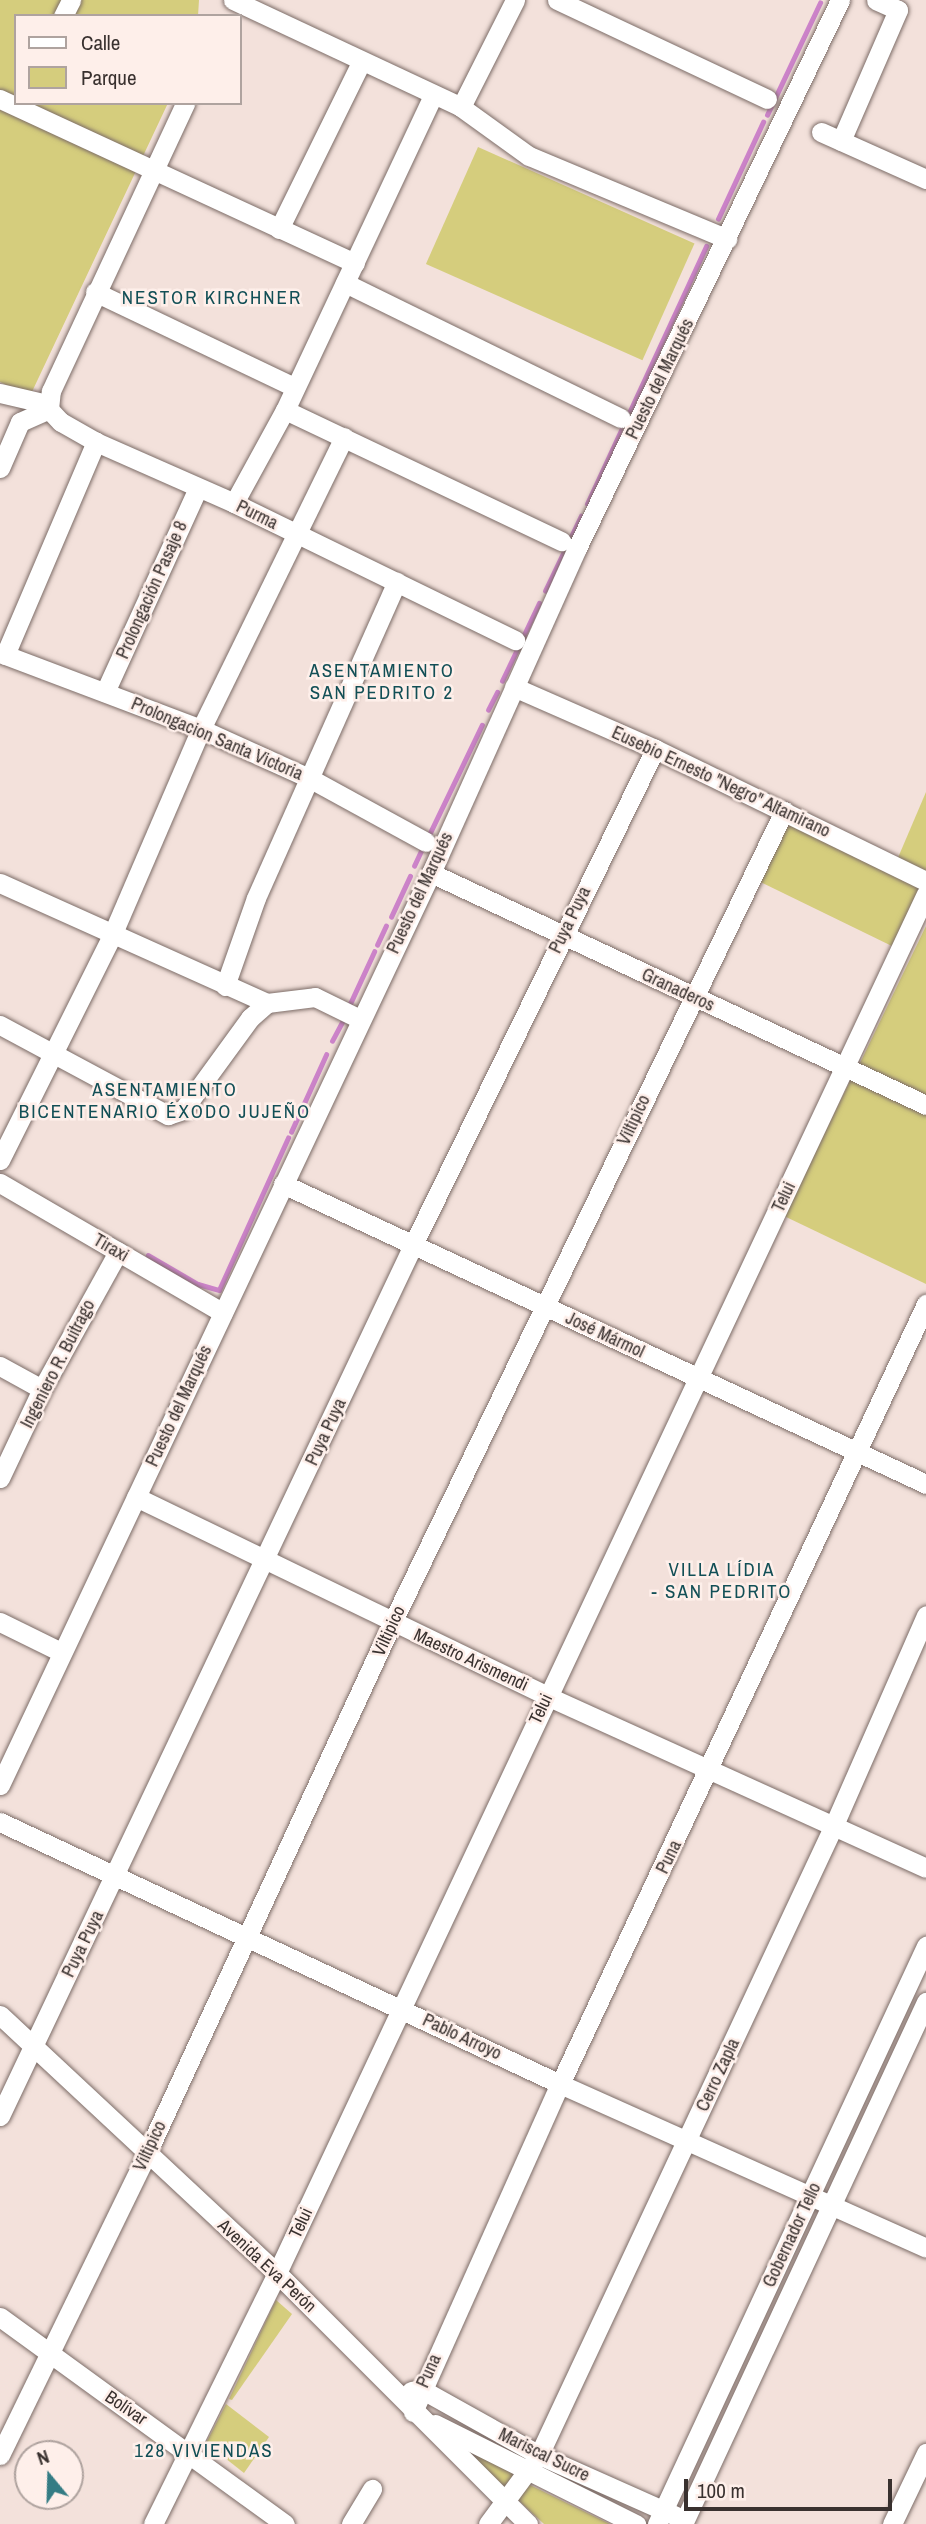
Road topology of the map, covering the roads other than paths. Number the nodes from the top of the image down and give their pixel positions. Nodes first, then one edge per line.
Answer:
1 (515, 0) edge
2 (557, 0) edge
3 (840, 0) edge
4 (876, 0) edge
5 (232, 6) edge
6 (361, 62) junction
7 (433, 95) junction
8 (767, 99) dead end
9 (15, 105) edge
10 (184, 105) edge
11 (461, 107) junction
12 (821, 132) dead end
13 (841, 141) junction
14 (151, 170) junction
15 (926, 180) edge
16 (279, 229) junction
17 (718, 234) junction
18 (355, 263) junction
19 (345, 284) junction
20 (95, 292) junction
21 (294, 387) junction
22 (0, 393) edge
23 (48, 409) junction
24 (285, 410) junction
25 (621, 418) dead end
26 (344, 437) junction
27 (96, 442) junction
28 (0, 468) edge
29 (198, 488) junction
30 (234, 503) junction
31 (299, 535) junction
32 (561, 541) dead end
33 (397, 582) junction
34 (515, 640) dead end
35 (2, 654) edge
36 (514, 687) junction
37 (105, 692) junction
38 (201, 729) junction
39 (655, 749) junction
40 (309, 778) junction
41 (783, 811) junction
42 (426, 842) dead end
43 (431, 873) junction
44 (926, 881) edge
45 (0, 883) edge
46 (926, 894) edge
47 (113, 933) junction
48 (562, 935) junction
49 (225, 986) junction
50 (692, 996) junction
51 (267, 1003) junction
52 (360, 1019) junction
53 (0, 1025) edge
54 (54, 1053) junction
55 (844, 1066) junction
56 (926, 1105) edge
57 (0, 1160) edge
58 (0, 1183) edge
59 (283, 1184) junction
60 (413, 1245) junction
61 (118, 1252) junction
62 (926, 1304) edge
63 (546, 1307) junction
64 (223, 1312) junction
65 (0, 1366) edge
66 (700, 1379) junction
67 (42, 1389) junction
68 (856, 1452) junction
69 (0, 1478) edge
70 (926, 1485) edge
71 (136, 1497) junction
72 (265, 1560) junction
73 (926, 1615) edge
74 (0, 1622) edge
75 (392, 1623) junction
76 (61, 1652) junction
77 (547, 1696) junction
78 (712, 1768) junction
79 (0, 1785) edge
80 (0, 1822) edge
81 (834, 1825) junction
82 (926, 1868) edge
83 (117, 1877) junction
84 (248, 1936) junction
85 (926, 1946) edge
86 (926, 2002) edge
87 (402, 2010) junction
88 (0, 2015) edge
89 (33, 2045) junction
90 (560, 2084) junction
91 (0, 2116) edge
92 (688, 2141) junction
93 (147, 2153) junction
94 (812, 2193) junction
95 (832, 2204) junction
96 (926, 2248) edge
97 (277, 2273) junction
98 (0, 2317) edge
99 (48, 2354) junction
100 (421, 2389) junction
101 (397, 2393) junction
102 (413, 2412) junction
103 (189, 2451) junction
104 (926, 2453) edge
105 (0, 2455) edge
106 (539, 2455) junction
107 (528, 2474) junction
108 (372, 2489) dead end
109 (505, 2502) junction
110 (660, 2517) edge
111 (687, 2523) edge
112 (153, 2524) edge
113 (285, 2524) edge
114 (351, 2524) edge
115 (488, 2524) edge
116 (528, 2524) edge
117 (636, 2524) edge
118 (892, 2524) edge

1 - 11 street
2 - 8 street
3 - 17 street, Puesto del Marqués
4 - 13 street
5 - 6 street
6 - 7 street
6 - 16 street
7 - 11 street
7 - 18 street
9 - 14 street
10 - 14 street
11 - 17 street
12 - 13 street
13 - 15 street
14 - 16 street
14 - 20 street
16 - 18 street
17 - 36 street, Puesto del Marqués
18 - 19 street
19 - 21 street
19 - 25 street
20 - 21 street
20 - 23 street
21 - 24 street
22 - 23 street, Purma
23 - 27 street, Purma
23 - 28 street
24 - 26 street
24 - 30 street
26 - 31 street
26 - 32 street
27 - 29 street, Purma
27 - 35 street
29 - 30 street, Purma
29 - 37 street, Prolongación Pasaje 8
30 - 31 street, Purma
31 - 33 street, Purma
31 - 38 street
33 - 34 street, Purma
33 - 40 street
35 - 37 street, Prolongacion Santa Victoria
36 - 39 street, Eusebio Ernesto "Negro" Altamirano
36 - 43 street, Puesto del Marqués
37 - 38 street, Prolongacion Santa Victoria
38 - 40 street, Prolongacion Santa Victoria
38 - 47 street
39 - 41 street, Eusebio Ernesto "Negro" Altamirano
39 - 48 street, Puya Puya
40 - 42 street, Prolongacion Santa Victoria
40 - 49 street
41 - 44 street, Eusebio Ernesto "Negro" Altamirano
41 - 50 street, Viltipico
43 - 48 street, Granaderos
43 - 52 street, Puesto del Marqués
45 - 47 street
46 - 55 street, Telui
47 - 49 street
47 - 54 street
48 - 50 street, Granaderos
48 - 60 street, Puya Puya
49 - 51 street
50 - 55 street, Granaderos
50 - 63 street, Viltipico
51 - 52 street
51 - 54 street
52 - 59 street, Puesto del Marqués
53 - 54 street
54 - 57 street
55 - 56 street, Granaderos
55 - 66 street, Telui
58 - 61 street, Tiraxi
59 - 60 street, José Mármol
59 - 64 street, Puesto del Marqués
60 - 63 street, José Mármol
60 - 72 street, Puya Puya
61 - 64 street, Tiraxi
61 - 67 street, Ingeniero R. Buitrago
62 - 68 street, Puna
63 - 66 street, José Mármol
63 - 75 street, Viltipico
64 - 71 street, Puesto del Marqués
65 - 67 street
66 - 68 street, José Mármol
66 - 77 street, Telui
67 - 69 street, Ingeniero R. Buitrago
68 - 70 street, José Mármol
68 - 78 street, Puna
71 - 72 street, Maestro Arismendi
71 - 76 street, Puesto del Marqués
72 - 75 street, Maestro Arismendi
72 - 83 street, Puya Puya
73 - 81 street, Cerro Zapla
74 - 76 street
75 - 77 street, Maestro Arismendi
75 - 84 street, Viltipico
76 - 79 street, Puesto del Marqués
77 - 78 street, Maestro Arismendi
77 - 87 street, Telui
78 - 81 street, Maestro Arismendi
78 - 90 street, Puna
80 - 83 street, Pablo Arroyo
81 - 82 street, Maestro Arismendi
81 - 92 street, Cerro Zapla
83 - 84 street, Pablo Arroyo
83 - 89 street, Puya Puya
84 - 87 street, Pablo Arroyo
84 - 93 street, Viltipico
85 - 94 street, Gobernador Tello
86 - 95 street, Gobernador Tello
87 - 90 street, Pablo Arroyo
87 - 97 street, Telui
88 - 89 street, Avenida Eva Perón
89 - 91 street, Puya Puya
89 - 93 street, Avenida Eva Perón
90 - 92 street, Pablo Arroyo
90 - 100 street, Puna
92 - 94 street, Pablo Arroyo
92 - 106 street, Cerro Zapla
93 - 97 street, Avenida Eva Perón
93 - 99 street, Viltipico
94 - 95 street, Pablo Arroyo
94 - 110 street, Gobernador Tello
95 - 96 street, Pablo Arroyo
95 - 111 street, Gobernador Tello
97 - 101 street, Avenida Eva Perón
97 - 103 street, Telui
98 - 99 street, Bolívar
99 - 103 street, Bolívar
99 - 105 street, Viltipico
100 - 101 street
100 - 102 street, Puna
100 - 106 street, Mariscal Sucre
101 - 102 street, Avenida Eva Perón
102 - 107 street, Mariscal Sucre
102 - 109 street, Avenida Eva Perón
103 - 112 street, Telui
103 - 113 street, Bolívar
104 - 118 street
106 - 107 street, Cerro Zapla
106 - 110 street, Mariscal Sucre
107 - 109 street, Cerro Zapla
107 - 117 street, Mariscal Sucre
108 - 114 street
109 - 115 street, Cerro Zapla
109 - 116 street, Avenida Eva Perón
110 - 111 street, Mariscal Sucre

